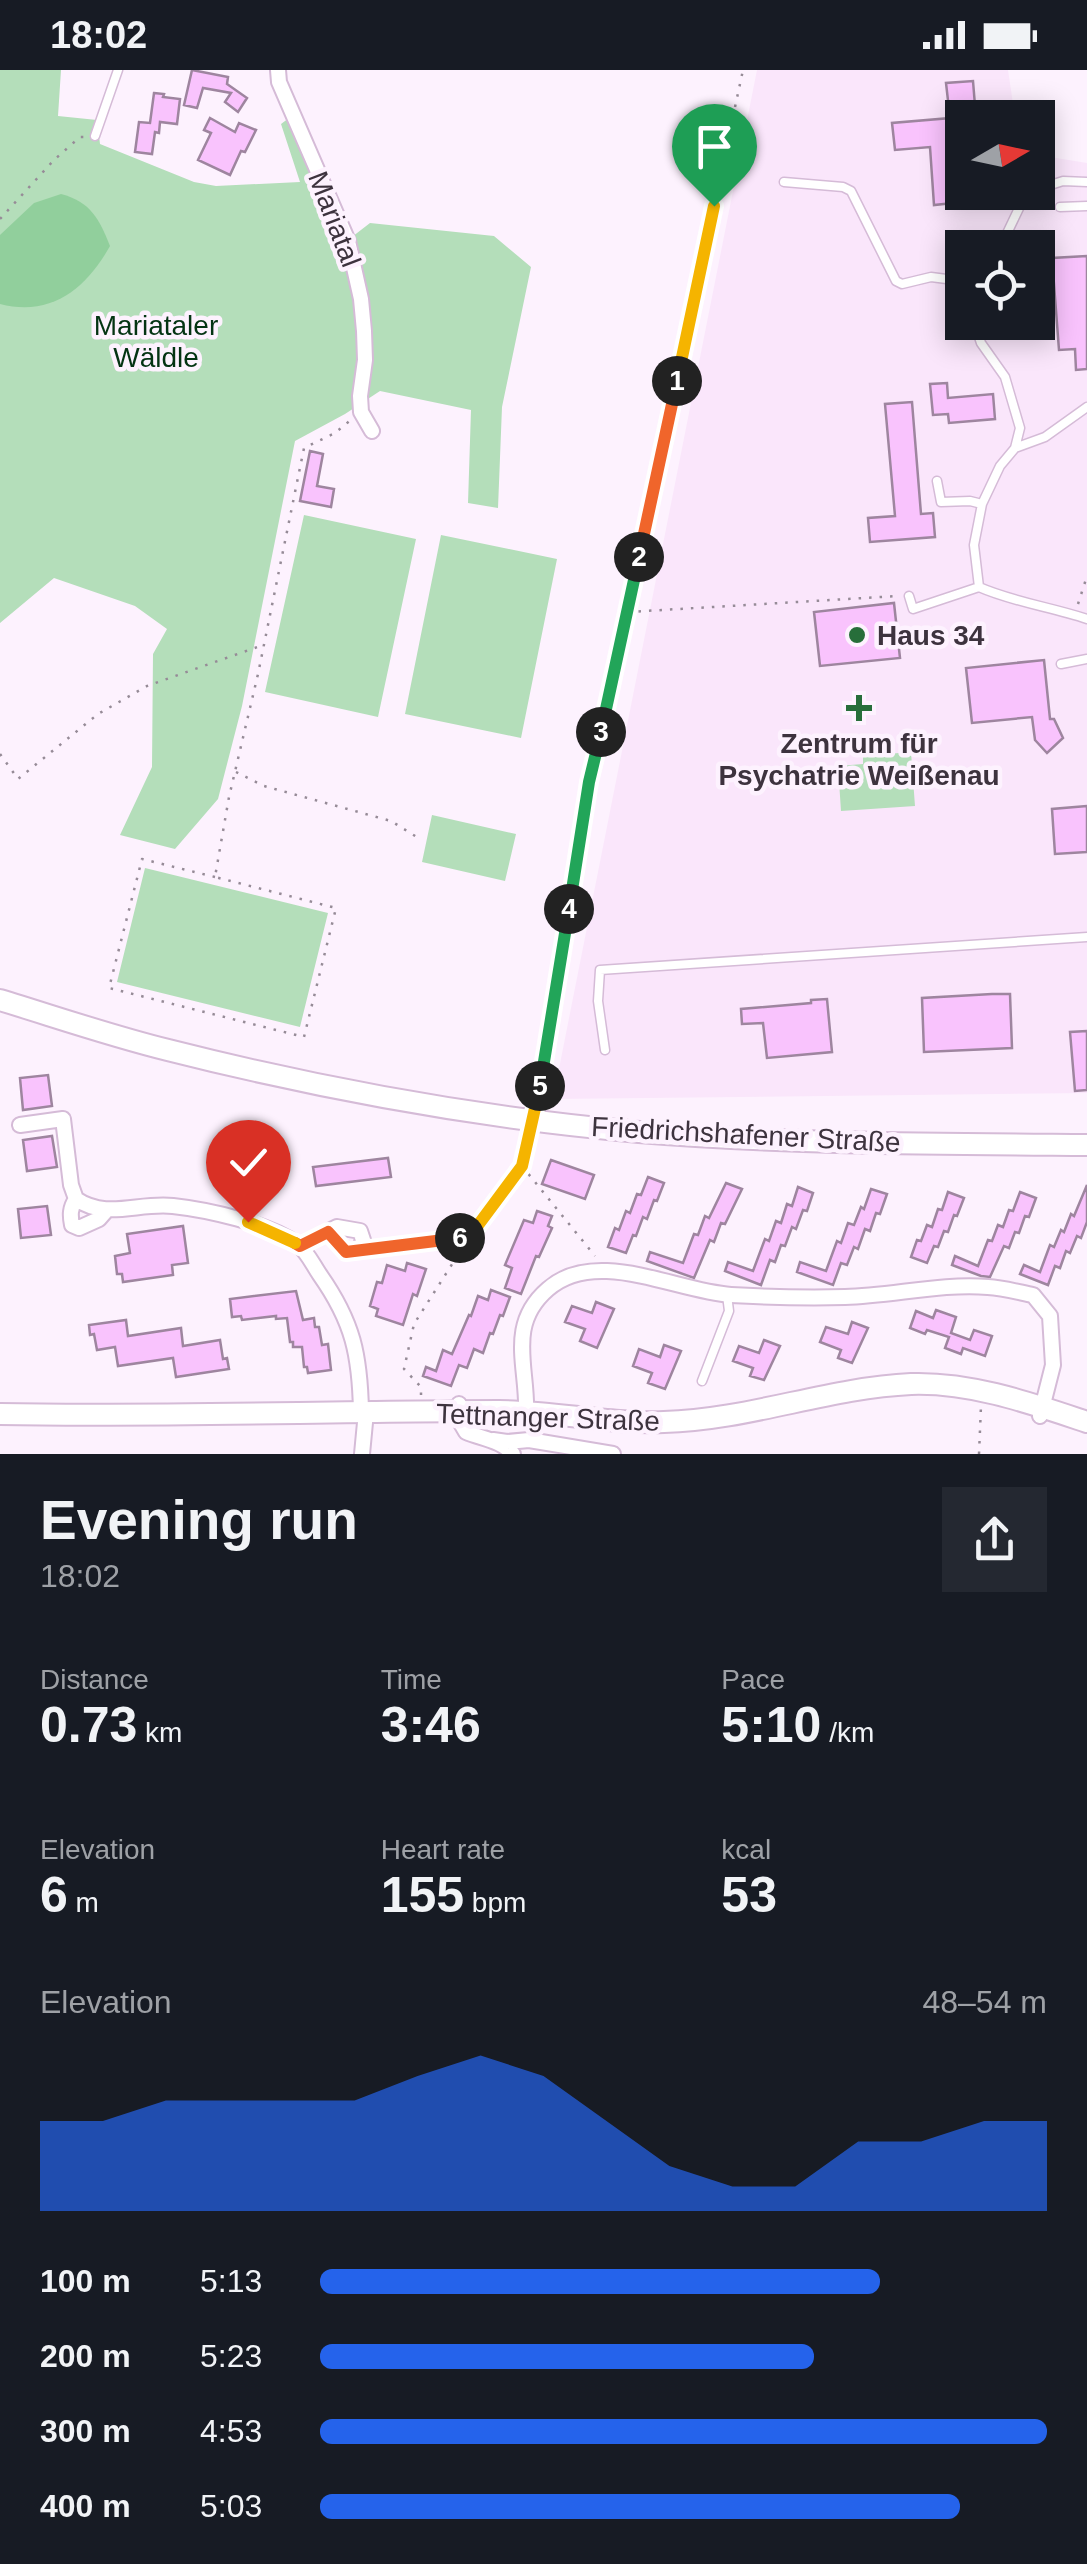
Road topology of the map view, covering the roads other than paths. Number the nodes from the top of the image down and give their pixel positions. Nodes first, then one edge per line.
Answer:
1 (118, 70) edge
2 (278, 70) edge
3 (95, 136) road end
4 (784, 182) dead end
5 (1087, 182) edge
6 (1055, 184) edge
7 (1087, 206) edge
8 (1060, 207) dead end
9 (945, 278) edge
10 (980, 340) edge
11 (1087, 407) edge
12 (372, 431) dead end
13 (1015, 448) junction
14 (937, 481) dead end
15 (982, 504) junction
16 (979, 587) junction
17 (909, 596) road end
18 (1087, 619) edge
19 (1087, 659) edge
20 (1061, 664) dead end
21 (1087, 936) edge
22 (0, 1000) edge
23 (605, 1050) dead end
24 (20, 1124) dead end
25 (1087, 1146) edge
26 (76, 1199) junction
27 (106, 1211) junction
28 (300, 1246) junction
29 (355, 1252) road end
30 (727, 1295) junction
31 (702, 1381) dead end
32 (459, 1407) junction
33 (363, 1412) junction
34 (1042, 1412) junction
35 (0, 1414) edge
36 (526, 1416) junction
37 (1087, 1422) edge
38 (493, 1440) junction
39 (362, 1454) edge
40 (514, 1454) edge
41 (613, 1454) edge

1 - 3 lane
2 - 12 street, Mariatal
4 - 9 lane
5 - 6 lane
7 - 8 lane
10 - 13 lane
11 - 13 lane
13 - 15 lane
14 - 15 lane
15 - 16 lane
16 - 17 lane
16 - 18 lane
19 - 20 lane
21 - 23 lane
22 - 25 main road, Friedrichshafener Straße
24 - 26 street
26 - 27 street
26 - 27 street
27 - 28 street
28 - 29 street
28 - 33 street
30 - 31 lane
30 - 34 street
30 - 36 street
32 - 33 main road, Tettnanger Straße
32 - 36 main road, Tettnanger Straße
32 - 38 street
33 - 35 main road, Tettnanger Straße
33 - 39 street
34 - 36 main road, Tettnanger Straße
34 - 37 main road, Tettnanger Straße
38 - 40 street
38 - 41 street

